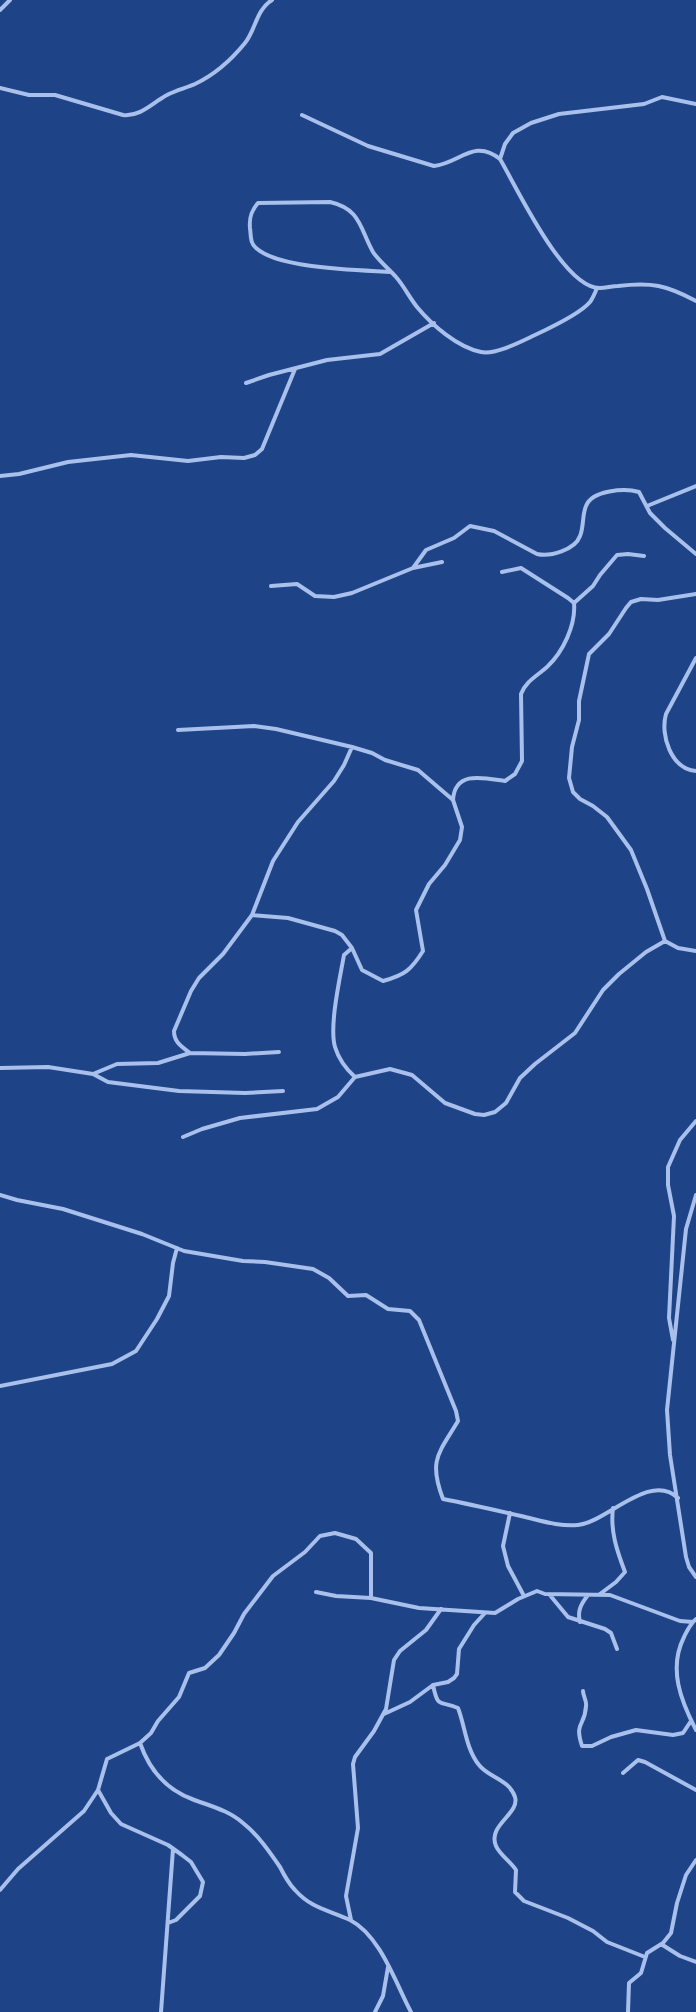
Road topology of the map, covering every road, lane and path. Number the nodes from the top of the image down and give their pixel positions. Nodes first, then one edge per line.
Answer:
1 (10, 0) edge
2 (272, 0) edge
3 (0, 10) edge
4 (0, 88) edge
5 (696, 104) edge
6 (302, 115) dead end
7 (500, 159) junction
8 (391, 272) junction
9 (597, 288) junction
10 (696, 301) edge
11 (434, 323) junction
12 (295, 369) junction
13 (246, 384) dead end
14 (0, 476) edge
15 (696, 486) edge
16 (647, 506) junction
17 (696, 554) edge
18 (644, 556) dead end
19 (442, 562) dead end
20 (414, 568) junction
21 (502, 572) dead end
22 (271, 586) dead end
23 (696, 594) edge
24 (574, 603) junction
25 (696, 658) edge
26 (178, 730) dead end
27 (352, 747) junction
28 (696, 771) edge
29 (453, 800) junction
30 (252, 916) junction
31 (665, 941) junction
32 (352, 948) junction
33 (696, 951) edge
34 (278, 1052) dead end
35 (190, 1053) junction
36 (0, 1068) edge
37 (93, 1074) junction
38 (356, 1077) junction
39 (283, 1091) dead end
40 (696, 1122) edge
41 (183, 1137) dead end
42 (0, 1195) edge
43 (696, 1195) edge
44 (177, 1248) junction
45 (674, 1343) junction
46 (0, 1386) edge
47 (678, 1498) junction
48 (614, 1508) junction
49 (510, 1513) junction
50 (696, 1577) edge
51 (316, 1592) dead end
52 (549, 1594) junction
53 (600, 1594) junction
54 (588, 1595) junction
55 (524, 1596) junction
56 (371, 1598) junction
57 (441, 1609) junction
58 (485, 1613) junction
59 (694, 1621) edge
60 (580, 1622) junction
61 (616, 1649) dead end
62 (433, 1685) junction
63 (583, 1691) dead end
64 (384, 1714) junction
65 (691, 1721) junction
66 (696, 1730) edge
67 (140, 1743) junction
68 (624, 1773) dead end
69 (98, 1790) junction
70 (696, 1790) edge
71 (173, 1849) junction
72 (696, 1860) edge
73 (0, 1890) edge
74 (351, 1920) junction
75 (168, 1923) junction
76 (661, 1944) junction
77 (645, 1957) junction
78 (696, 1962) edge
79 (388, 1966) junction
80 (161, 2012) edge
81 (374, 2012) edge
82 (411, 2012) edge
83 (628, 2012) edge

1 - 3 street
2 - 4 street
5 - 7 street
6 - 7 street
7 - 9 street
8 - 8 street
8 - 11 street
9 - 10 street
9 - 11 street
11 - 12 street
12 - 13 street
12 - 14 street
15 - 16 street
16 - 17 street
16 - 20 street
18 - 24 street
19 - 20 street
20 - 22 street
21 - 24 street
23 - 31 street
24 - 29 street
25 - 28 street
26 - 27 street
27 - 29 street
27 - 30 street
29 - 32 street
30 - 32 street
30 - 35 street
31 - 33 street
31 - 38 street
32 - 38 street
34 - 35 street
35 - 37 street
36 - 37 street
37 - 39 street
38 - 41 street
40 - 45 street
42 - 44 street
43 - 45 street
44 - 46 street
44 - 49 street
45 - 47 street
47 - 48 street
47 - 50 street
48 - 49 street
48 - 53 street
49 - 55 street
51 - 56 street
52 - 54 street
52 - 55 street
52 - 60 street
53 - 54 street
53 - 59 street
54 - 60 street
55 - 58 street
56 - 57 street
56 - 67 street
57 - 58 street
57 - 64 street
58 - 62 street
59 - 65 street
60 - 61 street
62 - 64 street
62 - 77 street
63 - 65 street
64 - 74 street
65 - 66 street
67 - 69 street
67 - 74 street
68 - 70 street
69 - 71 street
69 - 73 street
71 - 75 street
71 - 75 street
72 - 76 street
74 - 79 street
75 - 80 street
76 - 77 street
76 - 78 street
77 - 83 street
79 - 81 street
79 - 82 street

